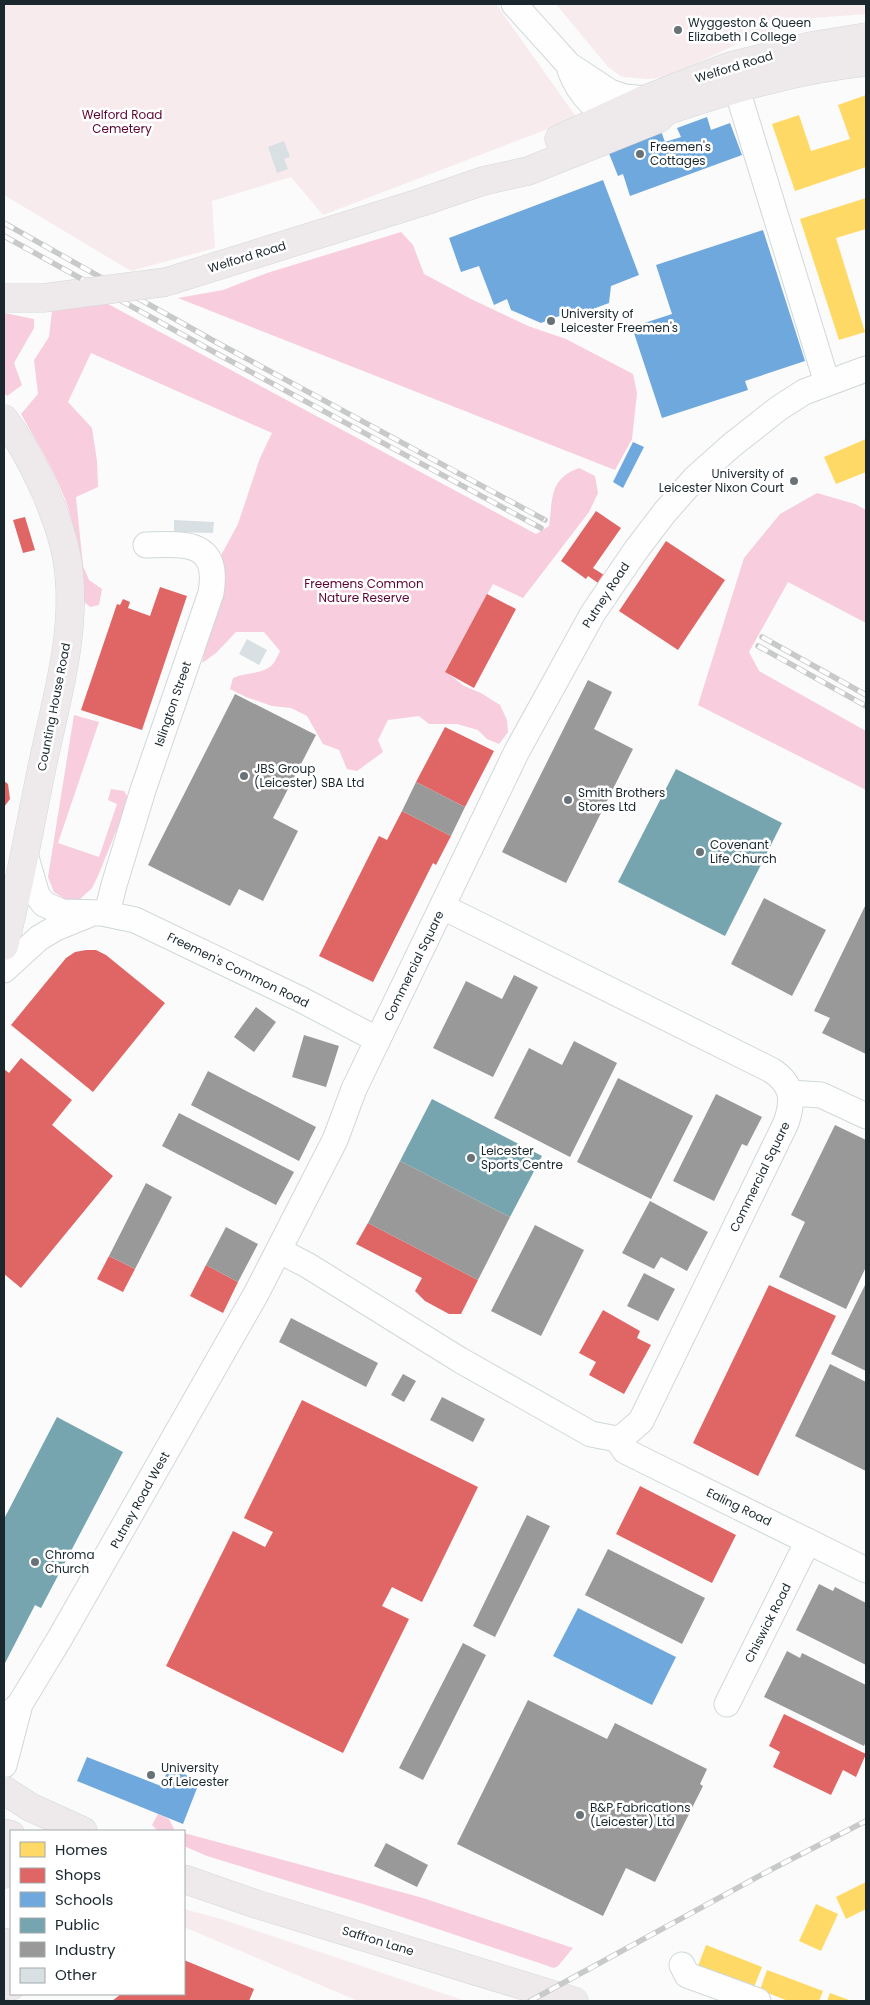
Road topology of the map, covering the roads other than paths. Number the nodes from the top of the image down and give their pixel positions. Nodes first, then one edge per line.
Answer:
1 (514, 4) edge
2 (866, 37) edge
3 (866, 62) edge
4 (569, 65) junction
5 (733, 77) junction
6 (656, 105) junction
7 (595, 115) junction
8 (483, 180) junction
9 (4, 298) edge
10 (866, 369) edge
11 (827, 383) junction
12 (4, 419) edge
13 (146, 545) dead end
14 (25, 854) junction
15 (443, 907) junction
16 (100, 913) junction
17 (4, 946) edge
18 (4, 970) edge
19 (378, 1040) junction
20 (790, 1093) junction
21 (866, 1116) edge
22 (280, 1251) junction
23 (617, 1439) junction
24 (808, 1541) junction
25 (866, 1570) edge
26 (727, 1704) dead end
27 (12, 1711) edge
28 (4, 1765) edge
29 (4, 1790) edge
30 (81, 1830) edge
31 (10, 1862) edge
32 (4, 1874) edge
33 (185, 1879) edge
34 (4, 1942) edge
35 (682, 1965) dead end
36 (10, 1980) edge
37 (574, 2001) edge
38 (758, 2001) edge

1 - 4 street
2 - 5 main road, Welford Road
3 - 5 main road, Welford Road
4 - 6 street
4 - 7 street
5 - 6 main road, Welford Road
5 - 11 street
6 - 7 main road, Welford Road
6 - 8 main road, Welford Road
7 - 8 main road, Welford Road
8 - 9 main road, Welford Road, bridge
10 - 11 street, Putney Road
11 - 15 street, Putney Road
12 - 14 main road, Counting House Road
13 - 16 street, Islington Street
14 - 16 street, Freemen's Common Road
14 - 17 main road, Counting House Road
15 - 19 street, Commercial Square
15 - 20 street, Commercial Square
16 - 18 street
16 - 19 street, Freemen's Common Road
19 - 22 street, Commercial Square
20 - 21 street
20 - 23 street, Commercial Square
22 - 23 street
22 - 27 street, Putney Road West
23 - 24 street, Ealing Road
24 - 25 street, Ealing Road
24 - 26 street, Chiswick Road
27 - 28 street, Putney Road West
29 - 30 main road
31 - 32 main road
33 - 37 main road, Saffron Lane
34 - 36 main road
35 - 38 street

